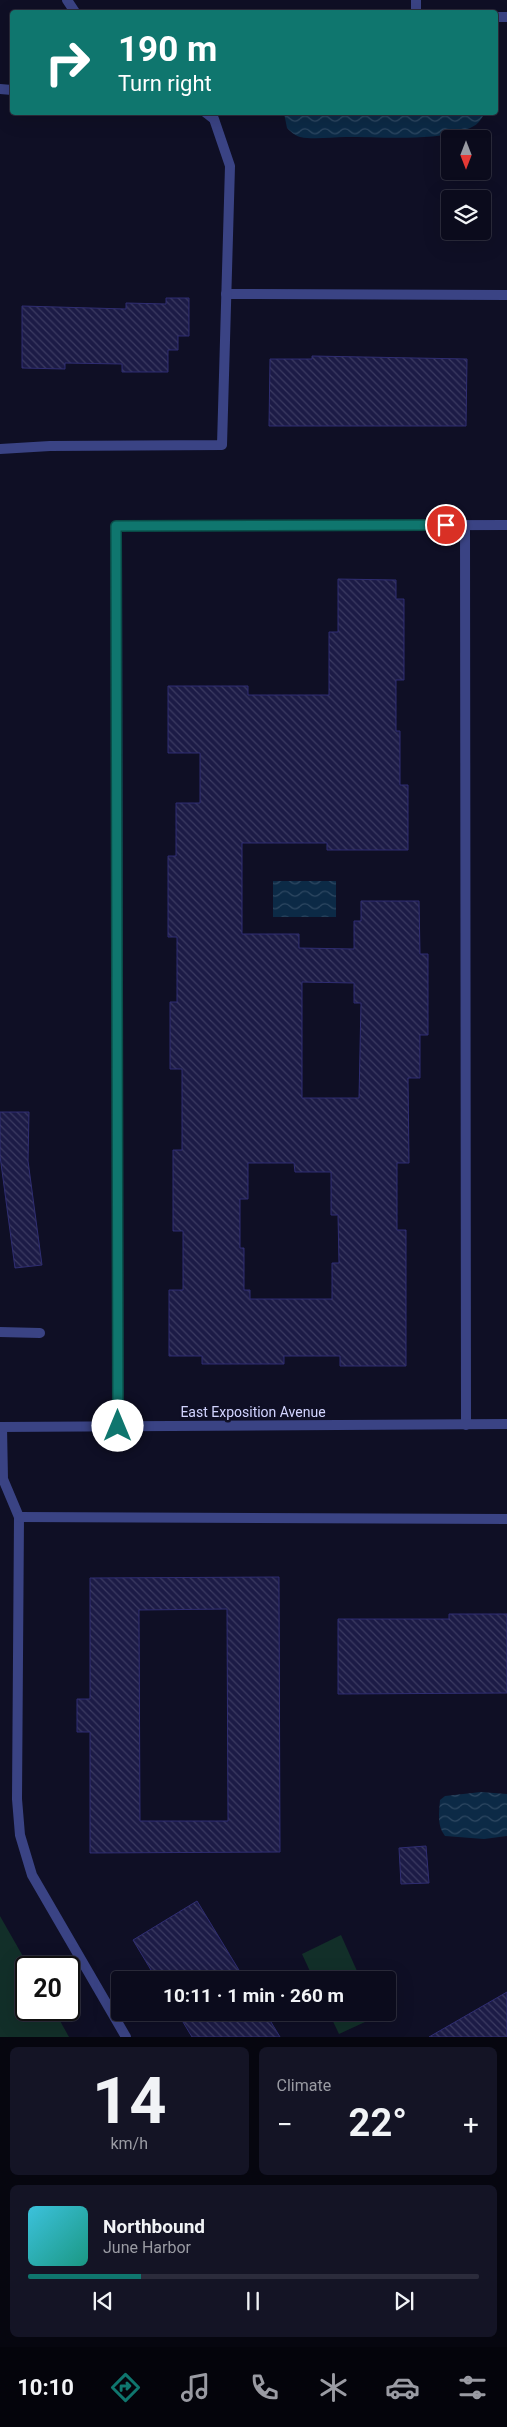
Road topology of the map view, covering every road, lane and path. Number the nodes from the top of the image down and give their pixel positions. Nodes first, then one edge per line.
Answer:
1 (209, 115) edge
2 (226, 294) junction
3 (507, 295) edge
4 (0, 449) edge
5 (507, 524) edge
6 (465, 525) junction
7 (0, 1332) edge
8 (40, 1332) dead end
9 (507, 1424) edge
10 (466, 1425) junction
11 (118, 1426) junction
12 (1, 1427) edge
13 (19, 1517) junction
14 (507, 1519) edge
15 (126, 2037) edge

1 - 2 street
2 - 3 street
2 - 4 street
5 - 6 street
6 - 10 street
6 - 11 street
7 - 8 street
9 - 10 street, East Exposition Avenue
10 - 11 street, East Exposition Avenue
11 - 12 street, East Exposition Avenue
12 - 13 street
13 - 14 street
13 - 15 street

